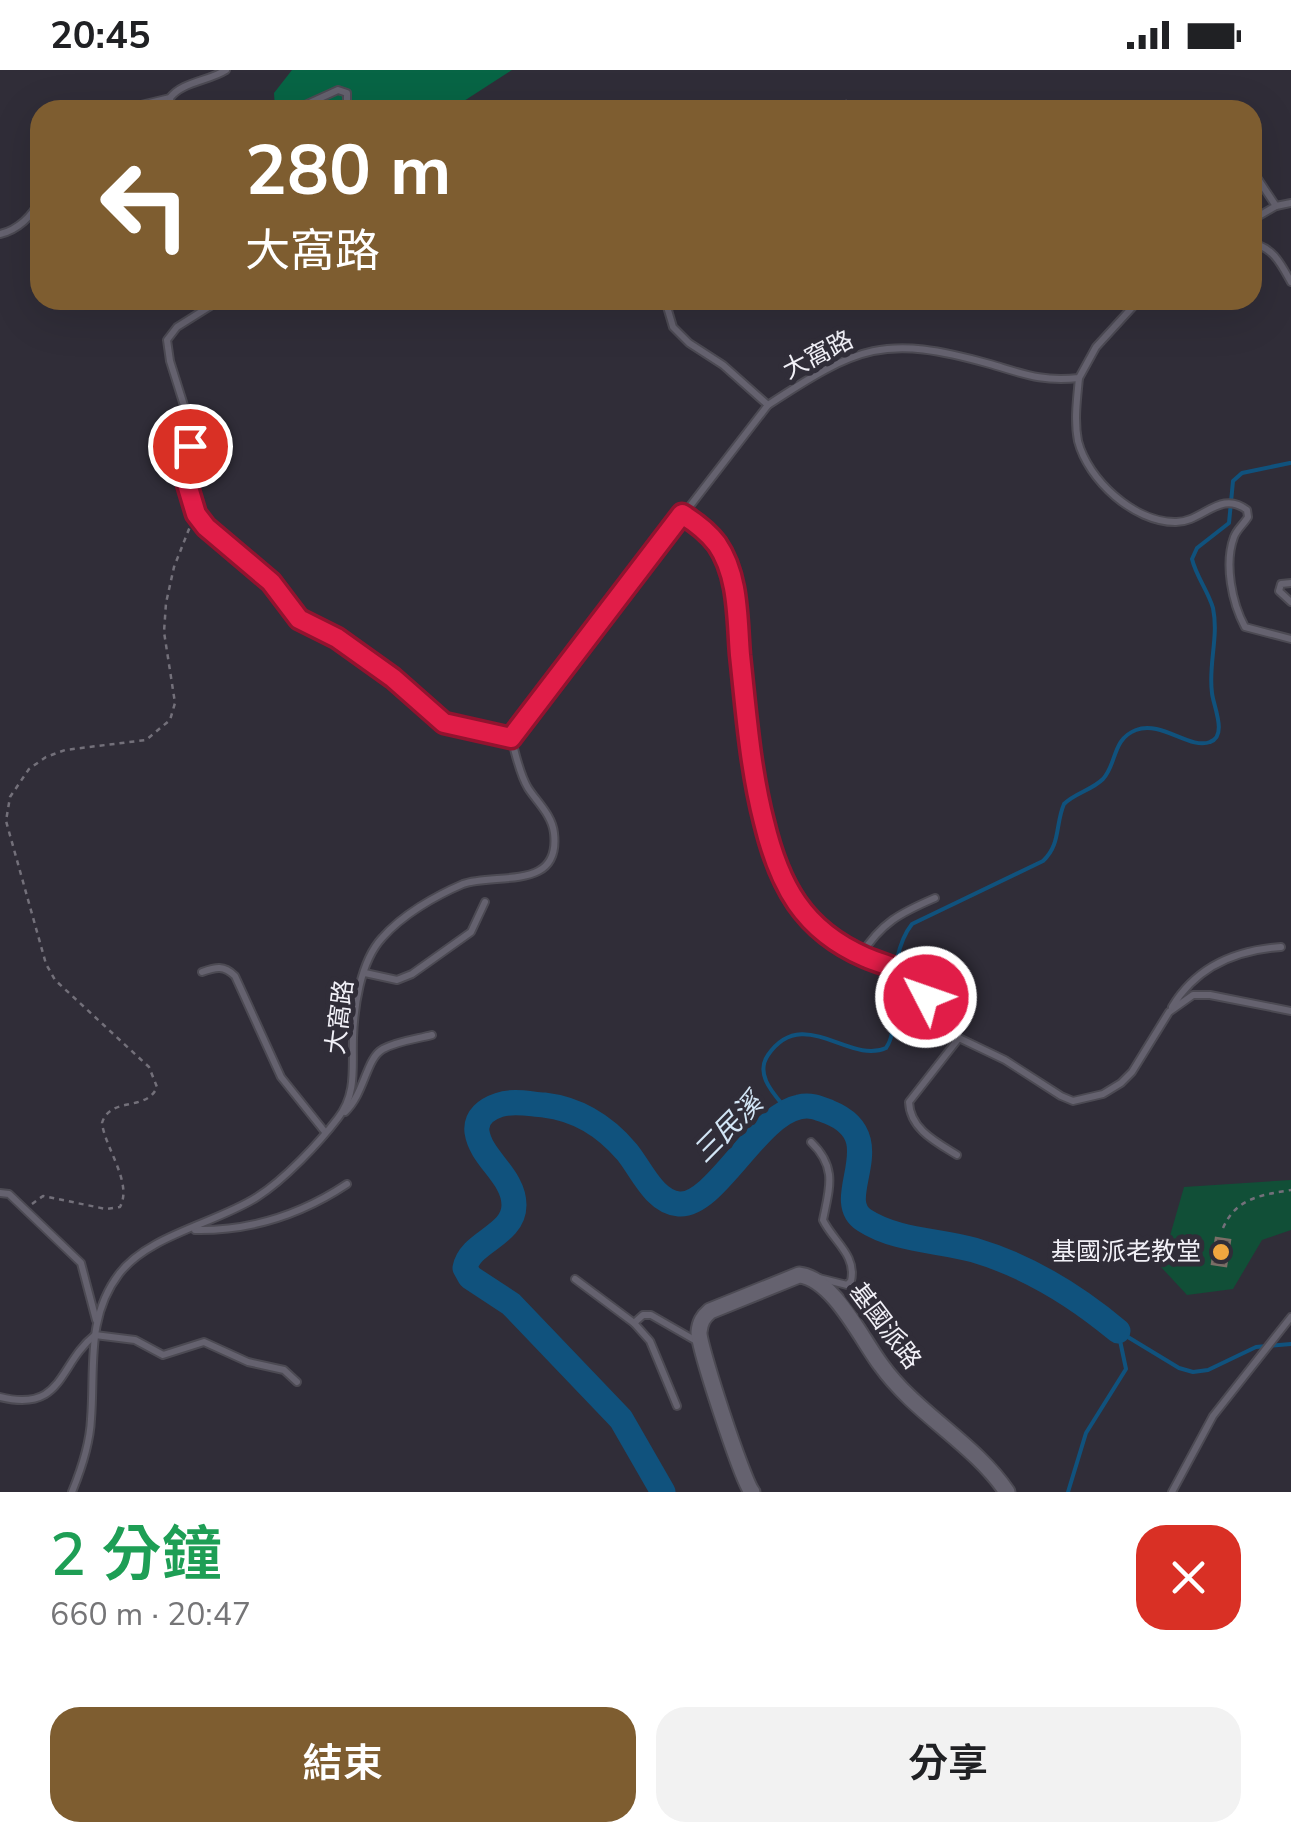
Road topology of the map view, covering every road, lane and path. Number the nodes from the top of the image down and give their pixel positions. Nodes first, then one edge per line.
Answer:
1 (226, 70) edge
2 (170, 98) joint
3 (162, 100) edge
4 (316, 100) edge
5 (347, 100) edge
6 (1262, 185) edge
7 (1291, 203) edge
8 (1276, 206) junction
9 (1262, 214) edge
10 (30, 215) edge
11 (0, 234) edge
12 (1262, 245) edge
13 (1291, 282) edge
14 (204, 310) edge
15 (668, 310) edge
16 (1130, 310) edge
17 (1079, 378) junction
18 (768, 405) junction
19 (196, 514) junction
20 (682, 514) junction
21 (1291, 583) edge
22 (1291, 602) edge
23 (1291, 638) edge
24 (511, 738) junction
25 (8, 832) junction
26 (0, 838) edge
27 (935, 898) dead end
28 (485, 902) dead end
29 (1281, 947) dead end
30 (861, 955) junction
31 (202, 972) dead end
32 (365, 973) junction
33 (1168, 1012) junction
34 (1291, 1012) edge
35 (432, 1035) dead end
36 (958, 1038) junction
37 (340, 1116) junction
38 (325, 1132) junction
39 (810, 1142) dead end
40 (957, 1155) dead end
41 (348, 1184) dead end
42 (1291, 1190) edge
43 (0, 1193) edge
44 (28, 1213) junction
45 (1223, 1228) dead end
46 (189, 1230) junction
47 (808, 1276) junction
48 (576, 1279) dead end
49 (1291, 1317) edge
50 (96, 1321) junction
51 (634, 1323) junction
52 (94, 1335) junction
53 (700, 1343) junction
54 (297, 1382) dead end
55 (0, 1397) edge
56 (677, 1406) dead end
57 (72, 1492) edge
58 (752, 1492) edge
59 (1007, 1492) edge
60 (1172, 1492) edge

1 - 2 lane
2 - 3 lane
4 - 5 lane
6 - 8 lane
7 - 8 lane
8 - 9 lane
10 - 11 lane
12 - 13 lane
14 - 19 lane
15 - 18 lane
16 - 17 lane
17 - 18 lane, 大窩路
17 - 23 lane
18 - 20 lane, 大窩路
19 - 24 lane
19 - 25 path
20 - 24 lane, 大窩路
20 - 30 lane
21 - 22 lane
24 - 32 lane, 大窩路
25 - 26 path
25 - 44 path
27 - 30 lane
28 - 32 lane
29 - 33 lane
30 - 36 lane
31 - 38 lane
32 - 37 lane, 大窩路
33 - 34 lane
33 - 36 lane
35 - 37 lane
36 - 40 lane
37 - 38 lane, 大窩路
38 - 46 lane, 大窩路
39 - 47 lane
41 - 46 lane
42 - 45 path
43 - 44 lane
44 - 50 lane
46 - 50 lane, 大窩路
47 - 53 street
47 - 59 street, 基國派路
48 - 51 lane
49 - 60 lane
50 - 52 lane, 大窩路
51 - 53 lane
51 - 56 lane
52 - 54 lane
52 - 55 lane
52 - 57 lane, 大窩路
53 - 58 street

